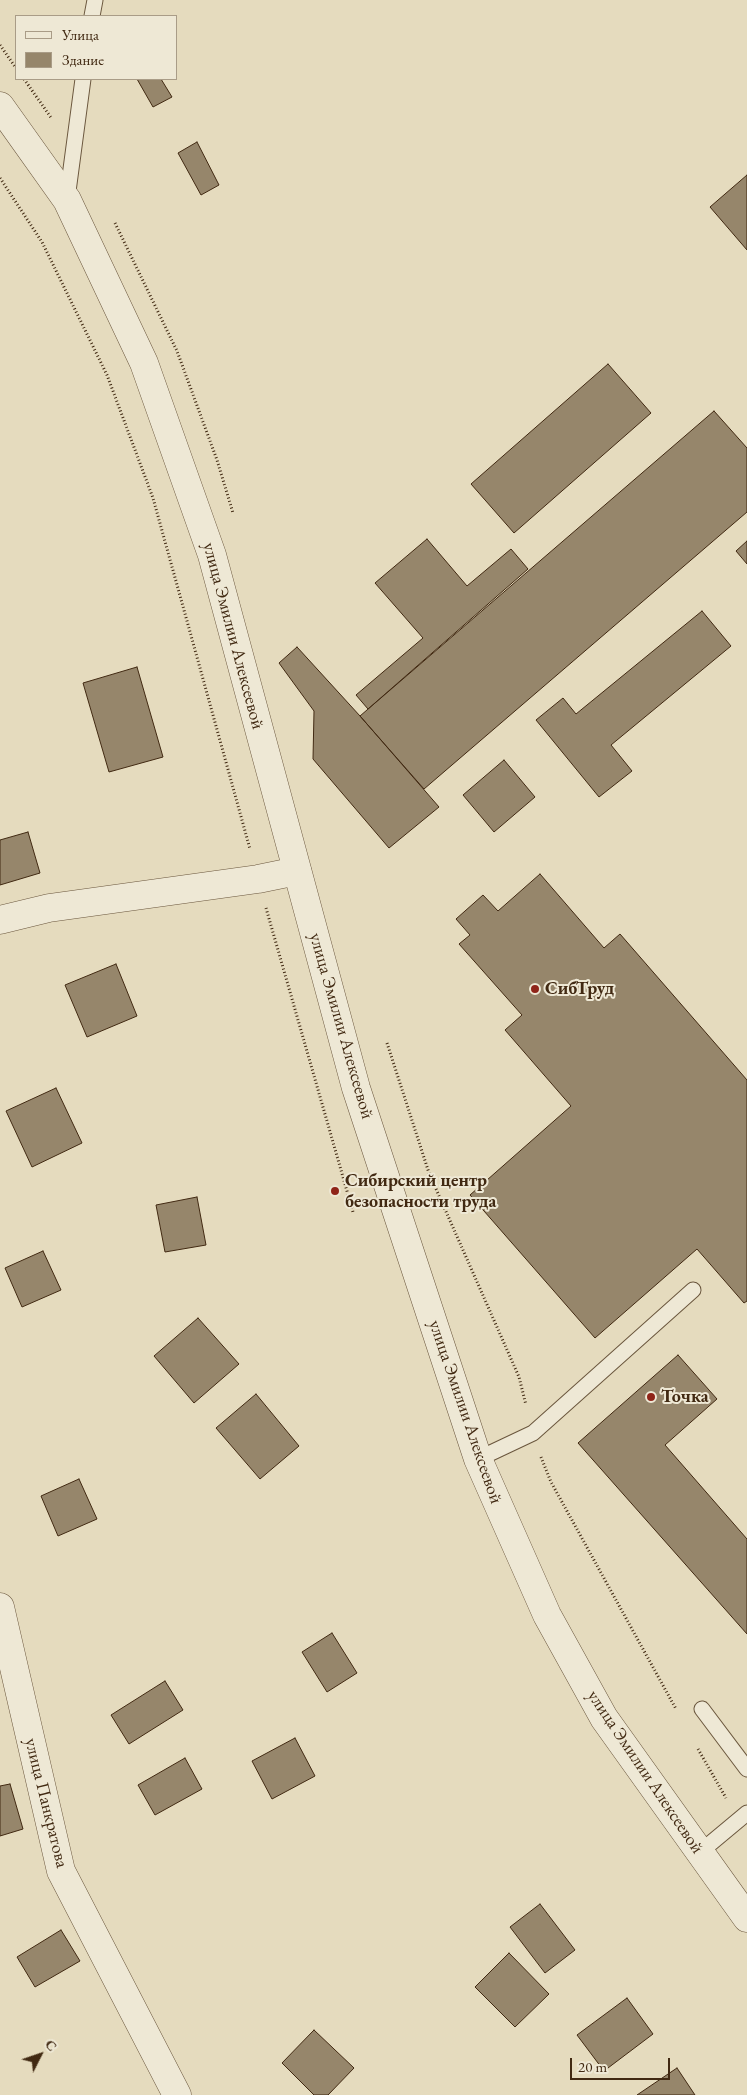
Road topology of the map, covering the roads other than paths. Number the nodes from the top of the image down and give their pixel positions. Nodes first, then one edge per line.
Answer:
1 (95, 0) edge
2 (92, 15) edge
3 (84, 80) edge
4 (0, 106) edge
5 (66, 200) junction
6 (297, 871) junction
7 (0, 920) edge
8 (692, 1290) dead end
9 (478, 1459) junction
10 (0, 1607) edge
11 (702, 1709) dead end
12 (747, 1769) edge
13 (747, 1813) edge
14 (699, 1853) junction
15 (747, 1918) edge
16 (177, 2095) edge

1 - 2 lane
3 - 5 lane
4 - 5 street, улица Эмилии Алексеевой
5 - 6 street, улица Эмилии Алексеевой
6 - 7 street
6 - 9 street, улица Эмилии Алексеевой
8 - 9 lane
9 - 14 street, улица Эмилии Алексеевой
10 - 16 street, улица Панкратова
11 - 12 lane
13 - 14 lane
14 - 15 street, улица Эмилии Алексеевой

